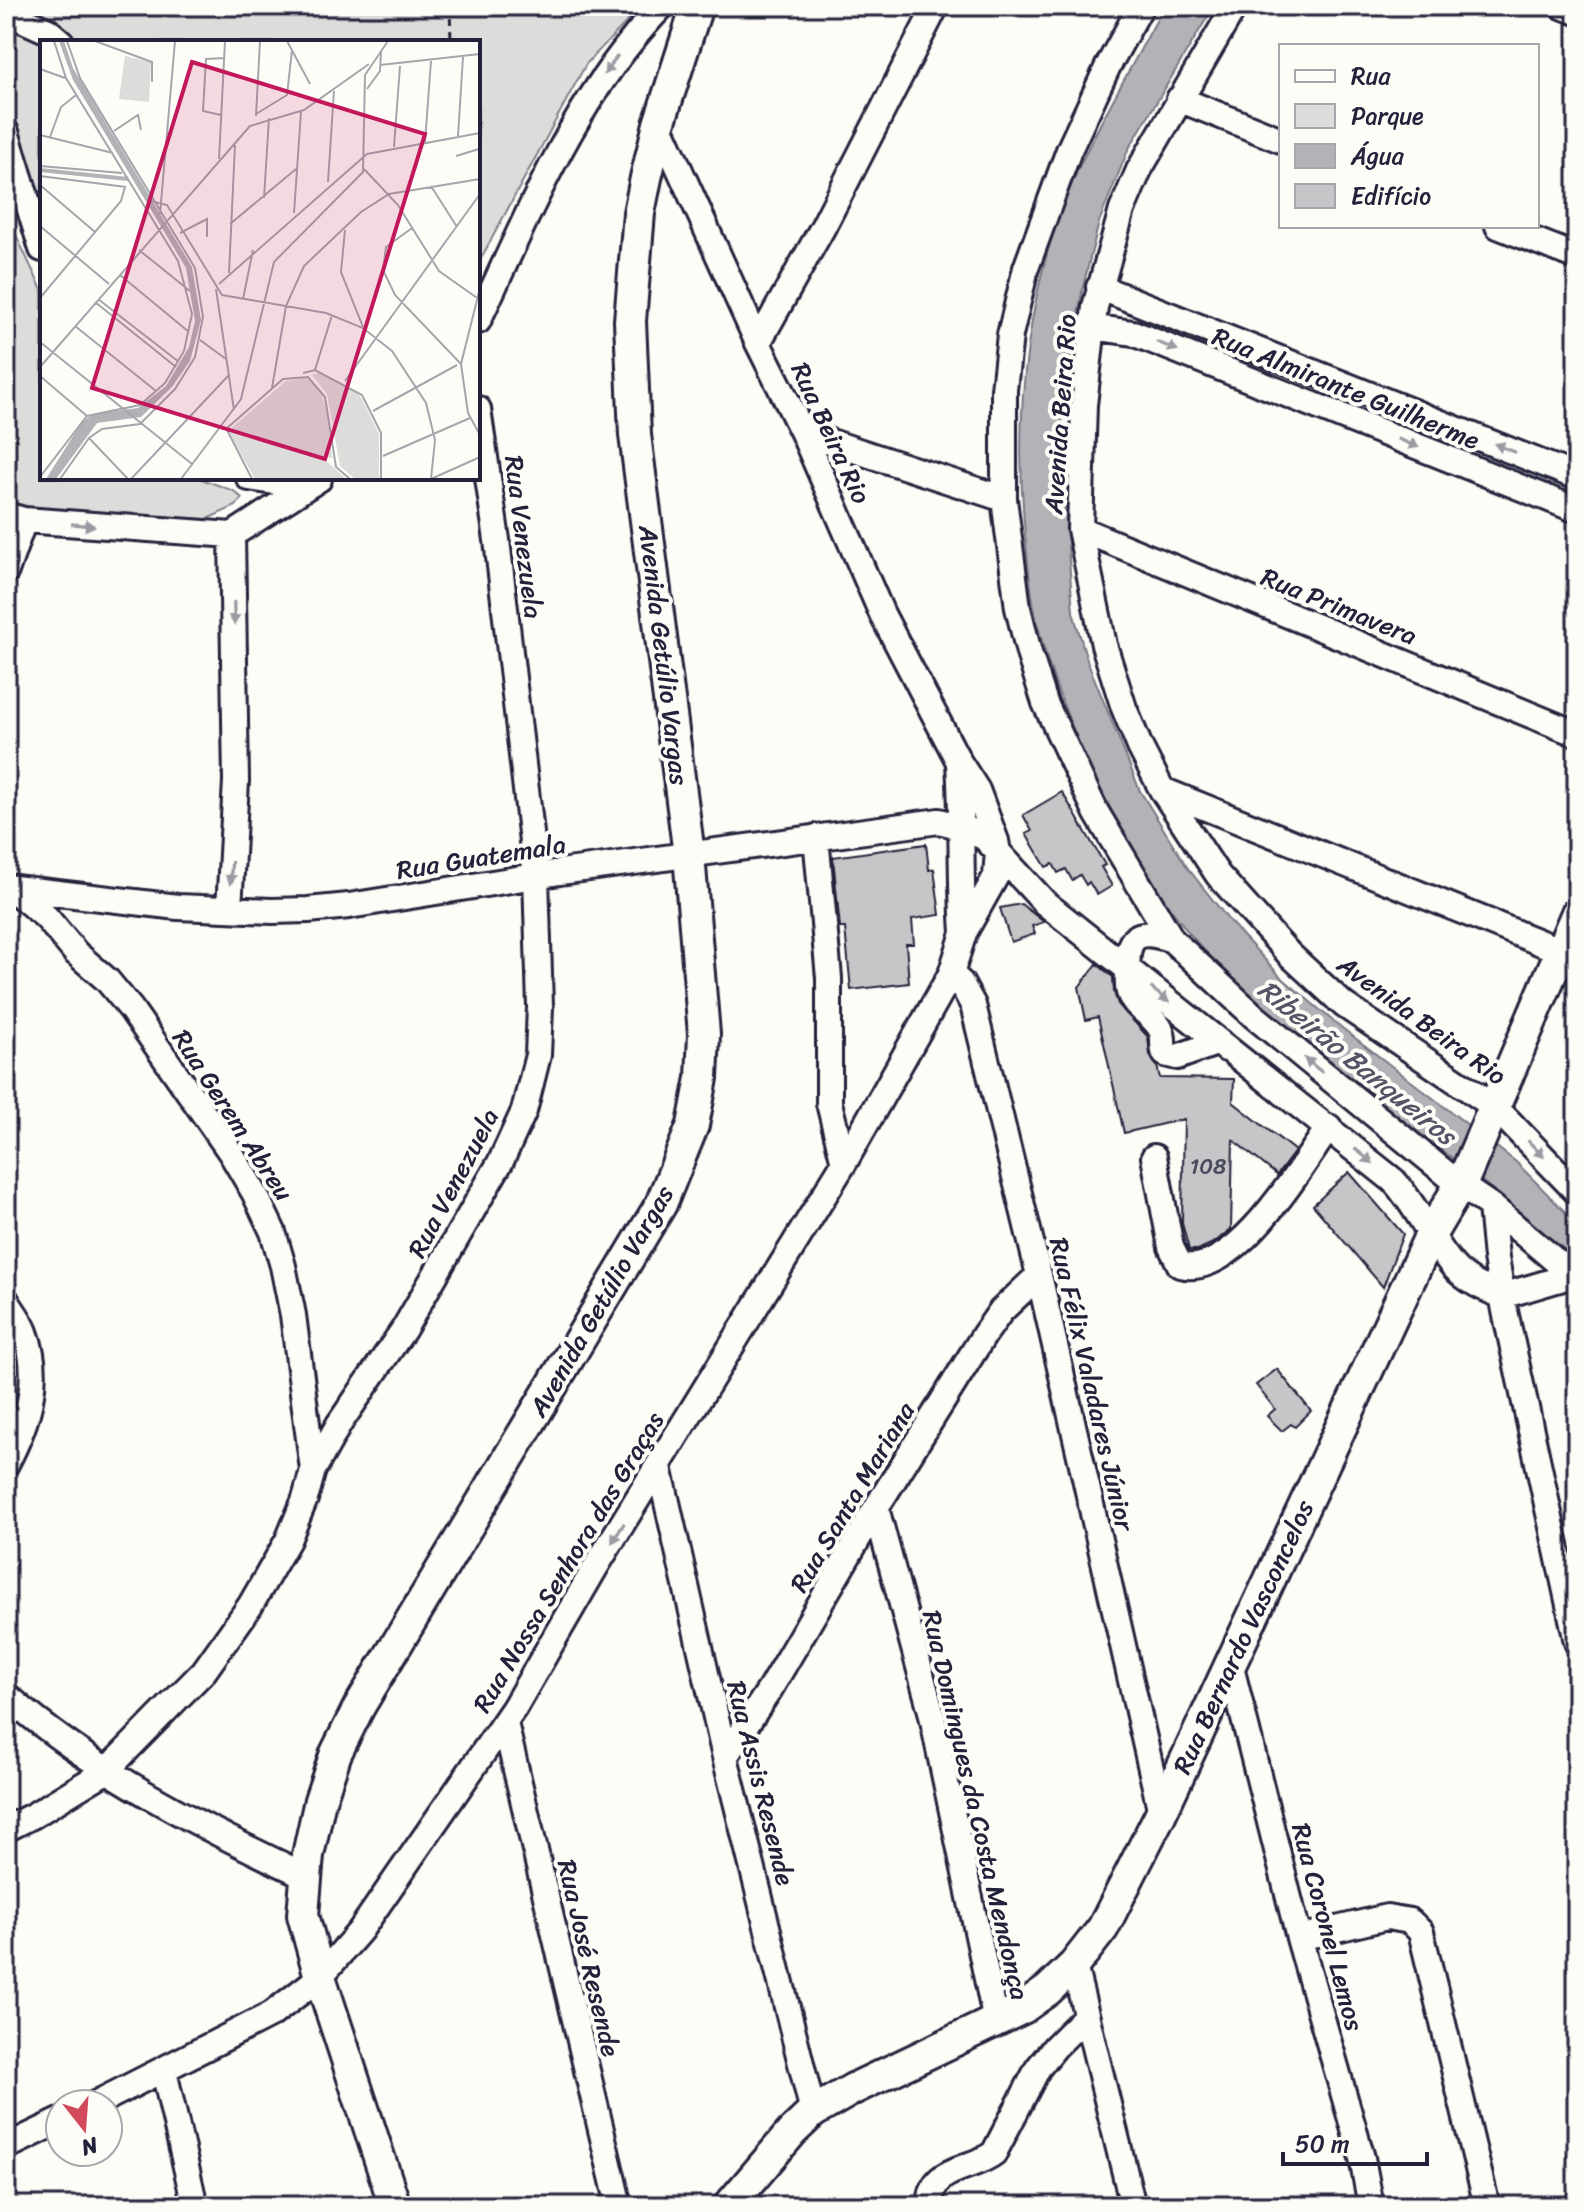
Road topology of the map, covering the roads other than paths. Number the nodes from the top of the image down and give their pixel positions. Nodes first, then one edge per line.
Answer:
1 (662, 6) edge
2 (936, 6) edge
3 (1141, 6) edge
4 (1235, 6) edge
5 (1562, 6) edge
6 (690, 10) edge
7 (6, 12) edge
8 (1577, 12) edge
9 (54, 36) edge
10 (1179, 99) junction
11 (659, 124) junction
12 (6, 132) edge
13 (1279, 139) edge
14 (1503, 228) edge
15 (40, 242) edge
16 (1577, 257) edge
17 (1099, 287) junction
18 (480, 317) edge
19 (1092, 327) junction
20 (758, 343) junction
21 (480, 423) edge
22 (803, 433) junction
23 (1577, 477) edge
24 (262, 480) edge
25 (311, 480) edge
26 (319, 480) edge
27 (1004, 499) junction
28 (1577, 510) edge
29 (15, 518) edge
30 (1080, 529) junction
31 (232, 535) junction
32 (6, 571) edge
33 (1577, 734) edge
34 (959, 762) junction
35 (1162, 790) junction
36 (963, 827) junction
37 (816, 837) junction
38 (998, 852) junction
39 (689, 855) junction
40 (962, 865) junction
41 (536, 876) junction
42 (992, 885) junction
43 (9, 888) edge
44 (1045, 903) junction
45 (229, 909) junction
46 (1154, 909) junction
47 (1577, 913) edge
48 (964, 933) junction
49 (1172, 940) junction
50 (1098, 947) junction
51 (1561, 951) junction
52 (1127, 968) junction
53 (951, 974) junction
54 (1227, 1049) junction
55 (1491, 1116) junction
56 (1329, 1127) junction
57 (1154, 1157) dead end
58 (844, 1163) junction
59 (1462, 1181) junction
60 (1577, 1192) edge
61 (1491, 1206) junction
62 (1432, 1232) junction
63 (1039, 1275) junction
64 (1575, 1277) edge
65 (1502, 1296) junction
66 (6, 1300) edge
67 (6, 1464) edge
68 (659, 1467) junction
69 (313, 1470) junction
70 (876, 1508) junction
71 (1577, 1642) edge
72 (1230, 1663) junction
73 (6, 1695) edge
74 (505, 1723) junction
75 (725, 1757) junction
76 (106, 1771) junction
77 (1161, 1813) junction
78 (6, 1829) edge
79 (306, 1876) junction
80 (1299, 1938) junction
81 (1074, 1965) junction
82 (320, 1977) junction
83 (1086, 2016) junction
84 (996, 2022) junction
85 (164, 2071) junction
86 (124, 2090) edge
87 (813, 2112) junction
88 (44, 2129) edge
89 (6, 2147) edge
90 (195, 2206) edge
91 (395, 2206) edge
92 (619, 2206) edge
93 (729, 2206) edge
94 (931, 2206) edge
95 (1133, 2206) edge
96 (1371, 2206) edge
97 (1487, 2206) edge

1 -> 18 street
2 - 20 street
3 - 27 street, Avenida Beira Rio
4 - 10 street, Avenida Beira Rio
5 - 8 street
6 - 11 main road, Avenida Getúlio Vargas
7 - 9 street
10 - 13 street
10 - 17 street, Avenida Beira Rio
11 - 20 street, Rua Beira Rio
11 - 39 main road, Avenida Getúlio Vargas
12 - 15 street
14 - 16 street
17 - 19 street, Avenida Beira Rio
23 -> 17 street, Rua Almirante Guilherme
19 -> 28 street, Rua Almirante Guilherme
19 - 30 street, Avenida Beira Rio
20 - 22 street, Rua Beira Rio
21 - 41 street, Rua Venezuela
22 - 27 street
22 - 34 street, Rua Beira Rio
24 - 25 street
26 - 31 street
27 - 46 street, Avenida Beira Rio
29 -> 31 street
29 - 32 street
30 - 33 street, Rua Primavera
30 - 35 street, Avenida Beira Rio
31 -> 45 street
34 - 36 street, Rua Beira Rio
34 - 38 street, Rua Beira Rio
35 - 51 street
35 - 55 street, Avenida Beira Rio
36 - 37 street, Rua Guatemala
36 - 38 street, Rua Beira Rio
36 - 40 street, Rua Beira Rio
37 - 39 street, Rua Guatemala
37 - 58 street
38 - 40 street
38 - 42 street, Rua Beira Rio
38 - 44 street, Rua Beira Rio
39 - 41 street, Rua Guatemala
39 - 79 main road, Avenida Getúlio Vargas
40 - 42 street, Rua Beira Rio
40 - 48 street, Rua Nossa Senhora das Graças
41 - 45 street, Rua Guatemala
41 - 69 street, Rua Venezuela
42 - 44 street, Rua Beira Rio
42 - 48 street, Rua Nossa Senhora das Graças
43 - 45 street, Rua Guatemala
43 - 69 street, Rua Gerem Abreu
44 - 50 street, Rua Beira Rio
46 - 49 street, Avenida Beira Rio
46 - 50 street
47 - 51 main road, Rua Bernardo Vasconcelos
48 - 53 street, Rua Nossa Senhora das Graças
49 - 52 street
59 -> 49 street, Avenida Beira Rio
50 - 52 street, Rua Beira Rio
51 - 55 main road, Rua Bernardo Vasconcelos
52 -> 54 street, Rua Beira Rio
52 - 54 street
53 - 58 street, Rua Nossa Senhora das Graças
53 - 63 street, Rua Félix Valadares Júnior
54 - 56 street, Rua Beira Rio
55 - 59 main road, Rua Bernardo Vasconcelos
55 -> 60 street, Avenida Beira Rio
56 - 57 street
56 -> 62 street, Rua Beira Rio
58 - 68 street, Rua Nossa Senhora das Graças
59 - 61 street, Avenida Beira Rio
59 - 62 main road, Rua Bernardo Vasconcelos
61 - 64 street, Avenida Beira Rio
61 - 65 street
62 - 65 street, Rua Beira Rio
62 - 72 main road, Rua Bernardo Vasconcelos
63 - 70 street, Rua Santa Mariana
63 - 77 street, Rua Félix Valadares Júnior
64 - 65 street
65 - 71 street
66 - 67 street
68 -> 74 street, Rua Nossa Senhora das Graças
68 - 75 street, Rua Assis Resende
69 - 76 street, Rua Venezuela
70 - 75 street, Rua Santa Mariana
70 - 84 street, Rua Domingues da Costa Mendonça
72 - 77 main road, Rua Bernardo Vasconcelos
72 - 80 street, Rua Coronel Lemos
73 - 76 street
74 - 82 street, Rua Nossa Senhora das Graças
74 - 92 street, Rua José Resende
75 - 87 street, Rua Assis Resende
76 - 78 street, Rua Venezuela
76 - 79 street
77 - 81 main road, Rua Bernardo Vasconcelos
79 - 82 main road, Avenida Getúlio Vargas
80 - 96 street, Rua Coronel Lemos
80 - 97 street
81 - 83 street
81 - 84 main road, Rua Bernardo Vasconcelos
82 - 85 street, Rua Nossa Senhora das Graças
82 - 91 main road, Avenida Getúlio Vargas
83 - 94 street
83 - 95 street
84 - 87 main road, Rua Bernardo Vasconcelos
85 - 86 street, Rua Nossa Senhora das Graças
85 - 90 street
87 - 93 main road, Rua Bernardo Vasconcelos
88 - 89 street

